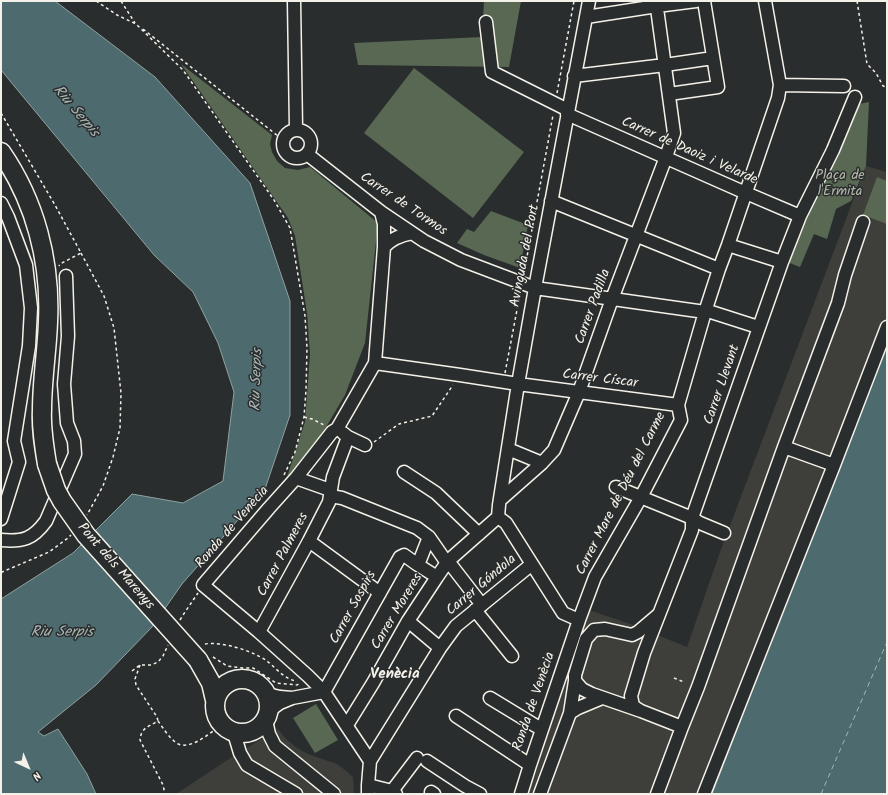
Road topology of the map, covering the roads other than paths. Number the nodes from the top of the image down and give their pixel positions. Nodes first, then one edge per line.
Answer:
1 (294, 1) edge
2 (589, 1) edge
3 (696, 1) edge
4 (704, 1) edge
5 (765, 1) edge
6 (656, 3) edge
7 (586, 17) junction
8 (486, 22) dead end
9 (713, 58) junction
10 (665, 65) junction
11 (574, 76) junction
12 (780, 85) junction
13 (844, 86) dead end
14 (669, 94) junction
15 (855, 97) dead end
16 (567, 112) junction
17 (296, 129) junction
18 (1, 152) edge
19 (307, 154) junction
20 (666, 157) junction
21 (746, 193) junction
22 (551, 202) junction
23 (1, 203) edge
24 (382, 212) junction
25 (800, 216) junction
26 (863, 222) dead end
27 (412, 233) junction
28 (637, 236) junction
29 (728, 245) junction
30 (384, 247) junction
31 (782, 262) junction
32 (719, 269) junction
33 (66, 276) dead end
34 (534, 288) junction
35 (612, 299) junction
36 (705, 312) junction
37 (758, 327) junction
38 (887, 327) edge
39 (375, 363) junction
40 (518, 384) junction
41 (579, 392) junction
42 (678, 405) junction
43 (335, 430) junction
44 (348, 437) junction
45 (365, 444) road end
46 (784, 447) junction
47 (508, 449) junction
48 (542, 463) junction
49 (834, 465) junction
50 (404, 472) dead end
51 (296, 478) junction
52 (616, 487) dead end
53 (330, 493) junction
54 (641, 497) junction
55 (500, 500) junction
56 (498, 517) junction
57 (692, 518) junction
58 (1, 519) edge
59 (724, 533) dead end
60 (479, 534) junction
61 (429, 537) junction
62 (1, 540) edge
63 (309, 541) junction
64 (447, 562) junction
65 (532, 564) junction
66 (418, 565) junction
67 (437, 577) junction
68 (380, 593) junction
69 (478, 608) junction
70 (660, 613) junction
71 (579, 620) junction
72 (408, 621) junction
73 (259, 632) junction
74 (632, 634) junction
75 (440, 648) junction
76 (644, 653) junction
77 (512, 656) dead end
78 (205, 658) junction
79 (233, 680) junction
80 (575, 681) junction
81 (324, 692) junction
82 (632, 692) junction
83 (490, 698) dead end
84 (604, 699) junction
85 (215, 700) junction
86 (267, 708) junction
87 (641, 711) junction
88 (570, 713) junction
89 (456, 716) dead end
90 (347, 725) junction
91 (542, 727) junction
92 (682, 727) junction
93 (228, 729) junction
94 (370, 761) junction
95 (530, 765) junction
96 (368, 790) edge
97 (394, 792) edge
98 (661, 793) edge
99 (296, 794) edge
100 (334, 794) edge
101 (480, 794) edge
102 (521, 794) edge
103 (540, 794) edge
104 (704, 794) edge

1 - 17 street
2 - 7 street, Avinguda del Port
3 - 6 street
4 - 9 street
5 - 12 street
6 - 7 street
6 - 10 street, Carrer Padilla
7 - 11 street, Avinguda del Port
8 - 16 street, Carrer de Daoiz i Velarde
9 - 10 street
9 - 14 street
10 - 11 street
10 - 14 street, Carrer Padilla
11 - 16 street, Avinguda del Port
12 - 13 street
12 - 21 street, Carrer Mare de Déu del Carme
14 - 20 street, Carrer Padilla
15 - 25 street, Carrer Llevant
16 - 20 street, Carrer de Daoiz i Velarde
16 - 22 street, Avinguda del Port
17 - 19 street
17 - 19 street
18 - 78 highway, Pont dels Marenys, bridge
19 - 24 street, Carrer de Tormos
20 - 21 street, Carrer de Daoiz i Velarde
20 - 28 street, Carrer Padilla
21 - 25 street, Carrer de Daoiz i Velarde
21 - 29 street, Carrer Mare de Déu del Carme
22 - 28 street
22 - 34 street, Avinguda del Port
23 - 58 street
24 - 27 street, Carrer de Tormos
24 - 30 street
25 - 31 street, Carrer Llevant
26 - 46 street
27 - 30 street
27 - 34 street, Carrer de Tormos
28 - 32 street
28 - 35 street, Carrer Padilla
29 - 31 street
29 - 32 street, Carrer Mare de Déu del Carme
30 - 39 street
31 - 37 street, Carrer Llevant
32 - 36 street, Carrer Mare de Déu del Carme
33 - 62 street
34 - 35 street, Carrer de Tormos
34 - 40 street, Avinguda del Port
35 - 36 street, Carrer de Tormos
35 - 41 street, Carrer Padilla
36 - 37 street, Carrer de Tormos
36 - 42 street, Carrer Mare de Déu del Carme
37 - 57 street, Carrer Llevant
38 - 49 street
39 - 40 street, Carrer Císcar
39 - 43 street, Ronda de Venècia
40 - 41 street, Carrer Císcar
40 - 47 street, Avinguda del Port
41 - 42 street, Carrer Císcar
41 - 48 street, Carrer Padilla
42 - 54 street, Carrer Mare de Déu del Carme
43 - 44 street
43 - 51 street, Ronda de Venècia
44 - 45 street
44 - 53 street, Carrer Palmeres
46 - 49 street
46 - 92 street
47 - 48 street
47 - 55 street, Avinguda del Port
48 - 55 street, Carrer Padilla
49 - 104 street
50 - 60 street
51 - 53 street
51 - 73 street, Ronda de Venècia
52 - 54 street
53 - 61 street
53 - 63 street, Carrer Palmeres
54 - 57 street
54 - 71 street, Carrer Mare de Déu del Carme
55 - 56 street, Avinguda del Port
56 - 60 street, Carrer Moreres
56 - 65 street
57 - 59 street
57 - 70 street, Carrer Llevant
60 - 64 street, Carrer Moreres
61 - 64 street
61 - 66 street
63 - 68 street
63 - 73 street, Carrer Palmeres
64 - 67 street, Carrer Moreres
64 - 69 street
65 - 69 street, Carrer Góndola
65 - 71 street
66 - 67 street
66 - 68 street, Carrer Sospirs
67 - 72 street, Carrer Moreres
68 - 81 street, Carrer Sospirs
69 - 75 street, Carrer Góndola
69 - 77 street
70 - 74 street
70 - 76 street, Carrer Llevant
71 - 91 street, Ronda de Venècia
72 - 75 street
72 - 90 street, Carrer Moreres
73 - 81 street, Ronda de Venècia
74 - 76 street
74 - 80 street
75 - 94 street, Carrer Góndola
76 - 82 street
78 - 79 highway
78 - 85 highway
79 - 85 highway
79 - 86 highway
80 - 84 street
80 - 88 street
81 - 86 street
81 - 90 street, Ronda de Venècia
82 - 84 street
82 - 87 street
83 - 91 street
84 - 87 street
84 - 88 street
85 - 93 highway
86 - 93 highway
86 - 100 street
87 - 92 street
88 - 103 street
89 - 95 street
90 - 94 street, Ronda de Venècia
91 - 95 street, Ronda de Venècia
92 - 98 street
93 - 99 street
94 - 96 street
95 - 102 street, Ronda de Venècia
96 - 97 street
97 - 101 street

